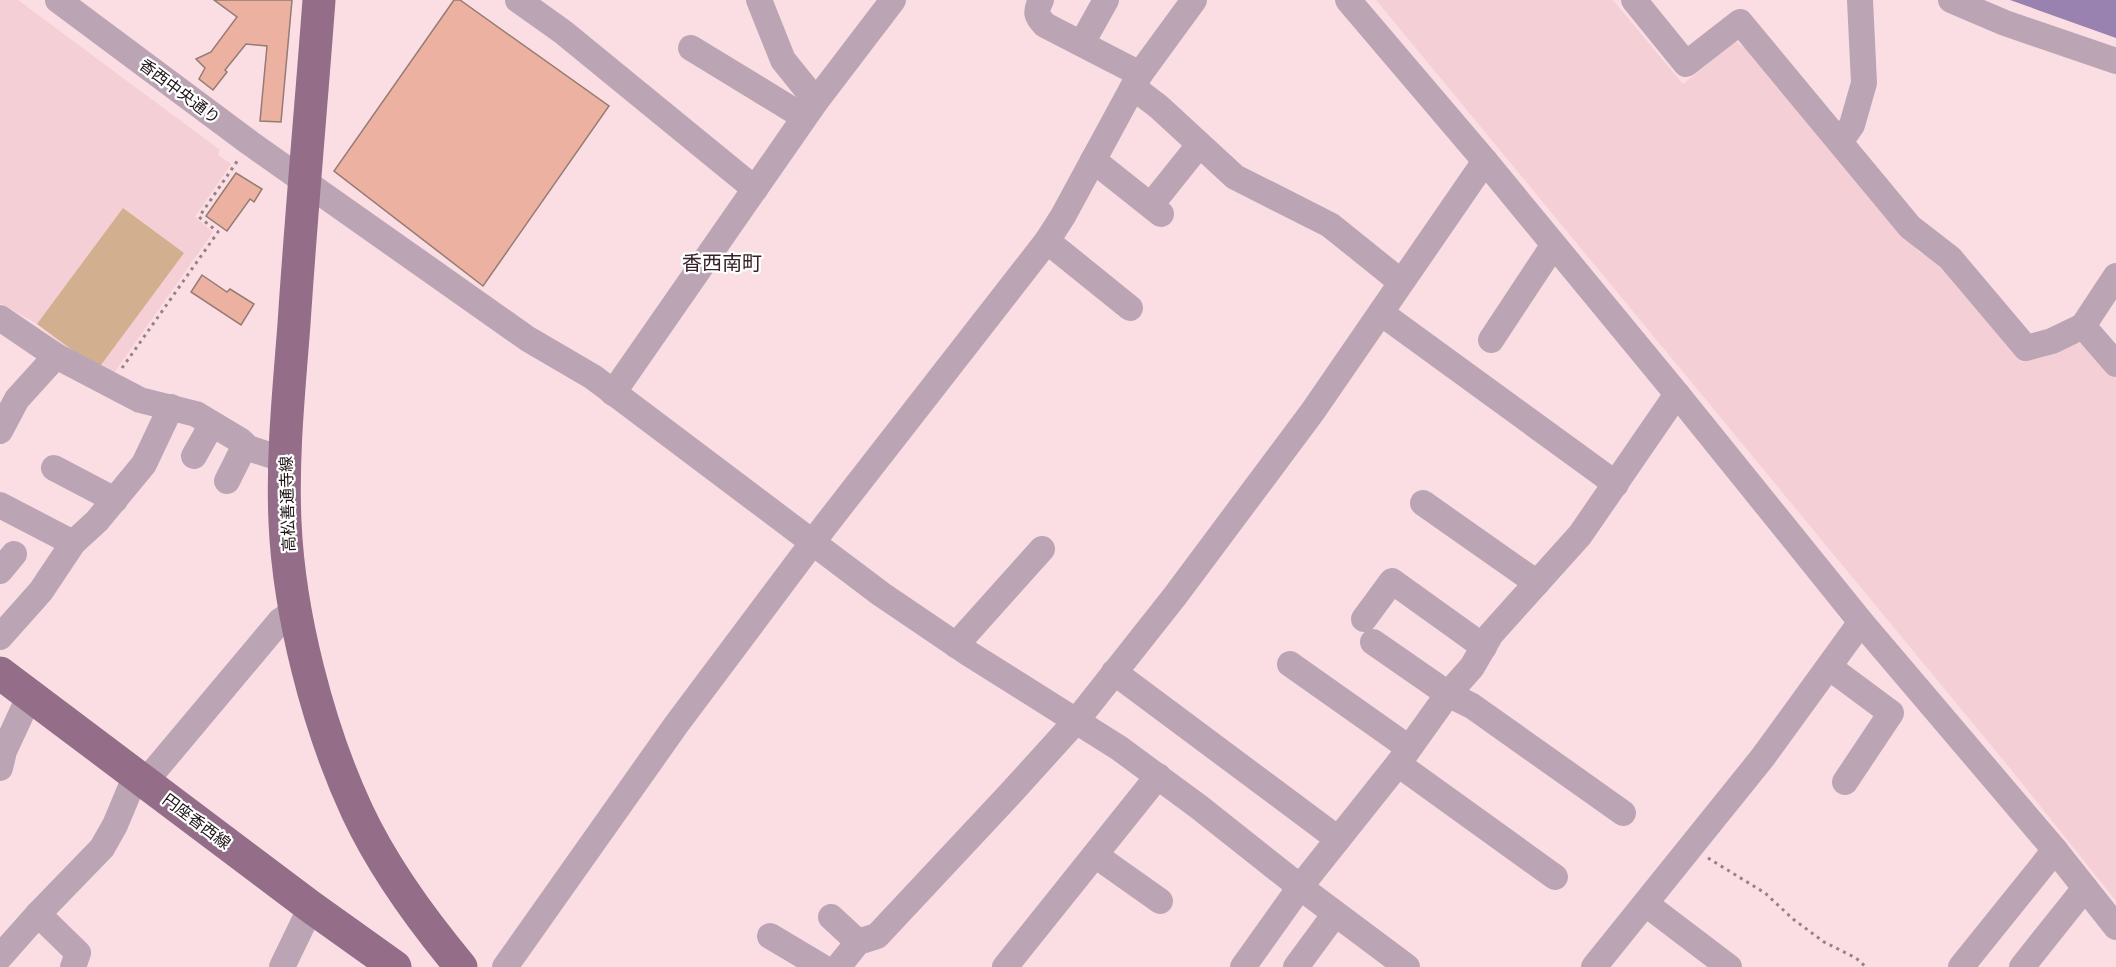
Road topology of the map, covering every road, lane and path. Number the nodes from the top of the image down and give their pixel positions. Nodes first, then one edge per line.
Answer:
1 (58, 0) edge
2 (319, 0) edge
3 (518, 0) edge
4 (893, 0) edge
5 (1041, 0) edge
6 (1106, 0) edge
7 (1194, 0) edge
8 (1348, 0) edge
9 (1634, 0) edge
10 (1860, 0) edge
11 (1951, 0) edge
12 (758, 1) edge
13 (1082, 43) junction
14 (691, 48) dead end
15 (2116, 61) edge
16 (1137, 80) junction
17 (810, 109) junction
18 (1840, 142) junction
19 (250, 143) junction
20 (1199, 145) junction
21 (1094, 160) junction
22 (1485, 161) junction
23 (304, 180) junction
24 (755, 189) junction
25 (1047, 241) junction
26 (1553, 246) junction
27 (2116, 276) edge
28 (1401, 282) junction
29 (1130, 308) dead end
30 (1381, 313) junction
31 (0, 318) edge
32 (2083, 326) junction
33 (1491, 340) dead end
34 (56, 356) junction
35 (2116, 364) edge
36 (110, 384) junction
37 (614, 393) junction
38 (1677, 394) junction
39 (171, 407) junction
40 (212, 423) junction
41 (0, 430) edge
42 (248, 448) junction
43 (194, 456) dead end
44 (285, 460) junction
45 (54, 468) dead end
46 (226, 482) dead end
47 (1616, 484) junction
48 (115, 500) junction
49 (1423, 503) dead end
50 (0, 505) edge
51 (73, 543) junction
52 (813, 544) junction
53 (1042, 549) dead end
54 (1538, 583) junction
55 (296, 610) junction
56 (1862, 622) junction
57 (0, 636) edge
58 (956, 645) junction
59 (1484, 647) junction
60 (1290, 664) dead end
61 (1829, 667) junction
62 (1114, 672) junction
63 (0, 673) edge
64 (1448, 694) junction
65 (30, 695) junction
66 (1077, 720) junction
67 (1404, 756) junction
68 (0, 768) edge
69 (1158, 776) junction
70 (140, 778) junction
71 (1845, 782) dead end
72 (1623, 813) dead end
73 (1338, 839) junction
74 (1692, 847) junction
75 (2055, 850) junction
76 (1095, 855) junction
77 (1555, 877) dead end
78 (1300, 887) junction
79 (2085, 888) junction
80 (1160, 901) dead end
81 (1646, 904) junction
82 (311, 907) junction
83 (38, 914) junction
84 (1335, 914) junction
85 (831, 917) dead end
86 (2116, 927) edge
87 (771, 936) dead end
88 (858, 942) junction
89 (0, 957) edge
90 (1394, 963) edge
91 (1602, 964) edge
92 (73, 967) edge
93 (282, 967) edge
94 (395, 967) edge
95 (460, 967) edge
96 (504, 967) edge
97 (822, 967) edge
98 (838, 967) edge
99 (1005, 967) edge
100 (1243, 967) edge
101 (1296, 967) edge
102 (1729, 967) edge
103 (1866, 967) edge
104 (1961, 967) edge
105 (2022, 967) edge

1 - 19 street, 香西中央通り
2 - 23 main road, 高松善通寺線
3 - 24 street
4 - 17 street
5 - 13 street
6 - 13 street
7 - 16 street
8 - 22 street
9 - 18 street
10 - 18 street
11 - 15 street
12 - 17 street
13 - 16 street
14 - 17 street
16 - 20 street
16 - 21 street
17 - 24 street
18 - 32 street
19 - 23 street, 香西中央通り
19 - 36 path
20 - 21 street
20 - 28 street
21 - 25 street
22 - 26 street
22 - 28 street
23 - 37 street, 香西中央通り
23 - 44 main road, 高松善通寺線
24 - 37 street
25 - 29 street
25 - 52 street
26 - 33 street
26 - 38 street
27 - 32 street
28 - 30 street
30 - 47 street
30 - 62 street
31 - 34 street
32 - 35 street
34 - 36 street
34 - 41 street
36 - 39 street
37 - 52 street, 香西中央通り
38 - 47 street
38 - 56 street
39 - 40 street
39 - 48 street
40 - 42 street
40 - 43 street
42 - 44 street
42 - 46 street
44 - 55 main road, 高松善通寺線
45 - 48 street
47 - 54 street
48 - 51 street
49 - 54 street
50 - 51 street
51 - 57 street
52 - 58 street, 香西中央通り
52 - 96 street
53 - 58 street
54 - 59 street
55 - 70 street
55 - 95 main road, 高松善通寺線
56 - 61 street
56 - 75 street
58 - 66 street, 香西中央通り
59 - 64 street
59 - 64 street
60 - 67 street
61 - 71 street
61 - 74 street
62 - 66 street
62 - 73 street
63 - 65 main road, 円座香西線
64 - 67 street
64 - 72 street
65 - 68 street
65 - 70 main road, 円座香西線
66 - 69 street, 香西中央通り
66 - 88 street
67 - 73 street
67 - 77 street
69 - 76 street
69 - 78 street, 香西中央通り
70 - 82 main road, 円座香西線
70 - 83 street
73 - 78 street
74 - 81 street
74 - 103 path
75 - 79 street
75 - 104 street
76 - 80 street
76 - 99 street
78 - 84 street, 香西中央通り
78 - 100 street
79 - 86 street
79 - 105 street
81 - 91 street
81 - 102 street
82 - 93 street
82 - 94 main road, 円座香西線
83 - 89 street
83 - 92 street
84 - 90 street, 香西中央通り
84 - 101 street
85 - 88 street
87 - 97 street
88 - 98 street

